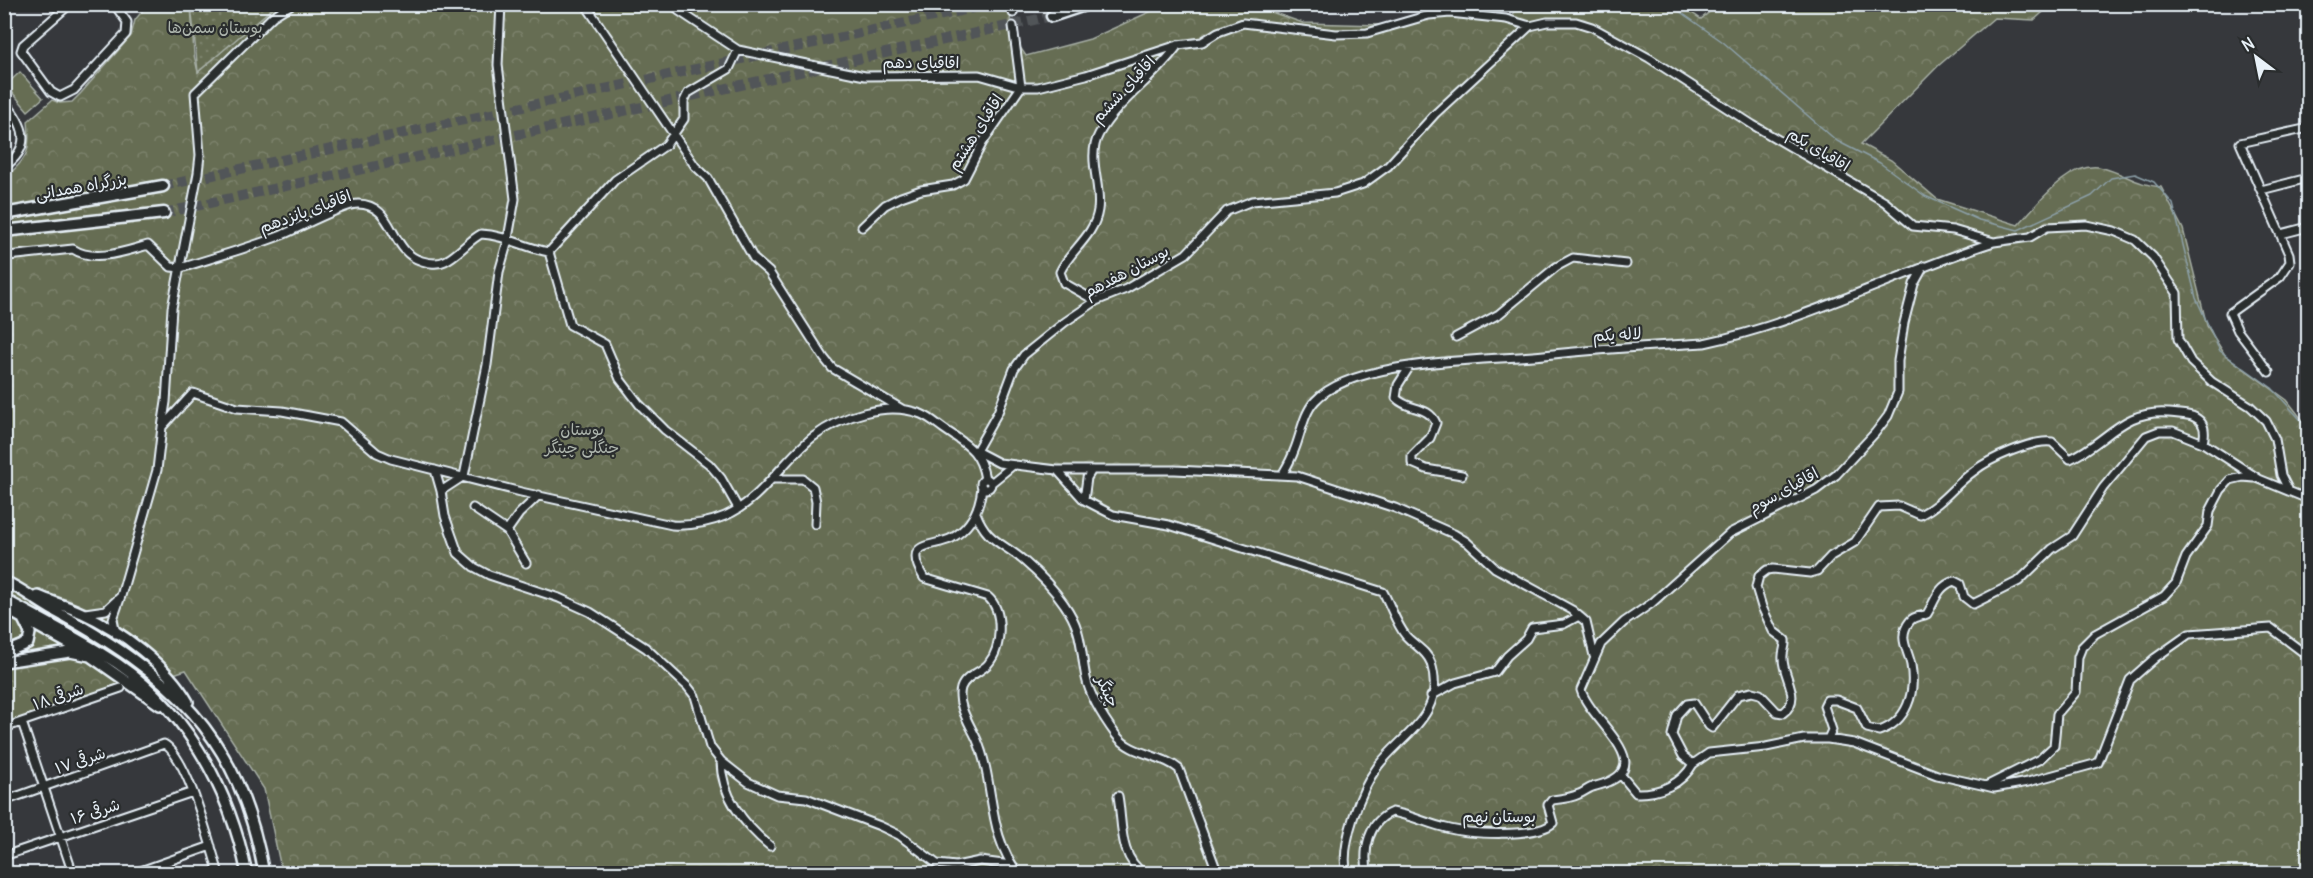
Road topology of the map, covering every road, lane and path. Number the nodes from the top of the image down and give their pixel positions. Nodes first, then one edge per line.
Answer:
1 (70, 4) edge
2 (114, 4) edge
3 (292, 4) edge
4 (501, 4) edge
5 (585, 4) edge
6 (675, 4) edge
7 (1088, 4) edge
8 (1053, 16) tunnel mouth
9 (1012, 26) dead end
10 (1530, 26) junction
11 (1178, 45) junction
12 (738, 50) junction
13 (1021, 87) junction
14 (4, 101) edge
15 (2304, 129) dead end
16 (676, 135) junction
17 (4, 167) edge
18 (2308, 178) edge
19 (163, 186) tunnel mouth
20 (2260, 189) junction
21 (164, 213) tunnel mouth
22 (4, 214) edge
23 (862, 227) dead end
24 (2308, 227) edge
25 (4, 234) edge
26 (2281, 234) junction
27 (508, 238) junction
28 (1994, 242) junction
29 (549, 252) junction
30 (8, 256) dead end
31 (1626, 264) dead end
32 (1924, 267) junction
33 (181, 268) junction
34 (1096, 301) junction
35 (1456, 338) dead end
36 (1410, 366) junction
37 (2269, 372) dead end
38 (903, 410) junction
39 (162, 427) junction
40 (2204, 443) junction
41 (976, 451) junction
42 (1012, 466) junction
43 (435, 470) junction
44 (1057, 470) junction
45 (1092, 470) junction
46 (1281, 475) junction
47 (464, 476) junction
48 (1462, 476) dead end
49 (772, 479) junction
50 (2259, 480) junction
51 (988, 481) junction
52 (2288, 489) junction
53 (441, 491) junction
54 (539, 495) junction
55 (2308, 499) edge
56 (1084, 500) junction
57 (473, 508) dead end
58 (738, 508) junction
59 (976, 513) junction
60 (815, 524) dead end
61 (507, 531) junction
62 (526, 563) dead end
63 (4, 581) edge
64 (20, 588) junction
65 (121, 596) junction
66 (4, 599) edge
67 (4, 608) edge
68 (83, 613) junction
69 (1579, 616) junction
70 (21, 617) junction
71 (116, 634) junction
72 (4, 654) edge
73 (90, 656) junction
74 (1594, 656) junction
75 (2308, 656) edge
76 (4, 662) edge
77 (121, 688) dead end
78 (1431, 696) junction
79 (192, 709) junction
80 (175, 715) junction
81 (22, 723) junction
82 (4, 728) edge
83 (1828, 739) junction
84 (721, 761) junction
85 (1693, 764) junction
86 (1621, 775) junction
87 (1986, 786) junction
88 (43, 787) junction
89 (193, 792) junction
90 (1118, 796) dead end
91 (4, 801) edge
92 (61, 837) junction
93 (211, 846) junction
94 (770, 846) dead end
95 (4, 856) edge
96 (1011, 865) junction
97 (73, 873) edge
98 (132, 873) edge
99 (219, 873) edge
100 (247, 873) edge
101 (264, 873) edge
102 (1019, 873) edge
103 (1145, 873) edge
104 (1218, 873) edge
105 (1347, 873) edge
106 (1368, 873) edge

1 - 2 street
3 - 33 street
4 - 27 street
5 - 16 street
6 - 12 street, اقاقیای دهم
7 - 8 highway
9 - 13 street, اقاقیای هشتم
10 - 11 street, اقاقیای یکم
10 - 28 street, اقاقیای یکم
10 - 34 street, بوستان هفدهم
11 - 13 street, اقاقیای دهم
11 - 34 street, اقاقیای ششم
12 - 13 street, اقاقیای دهم
12 - 16 street
13 - 23 street, اقاقیای هشتم
14 - 17 street
15 - 20 street
16 - 29 street
16 - 38 street
18 - 20 street
19 - 22 highway, بزرگراه همدانی
20 - 26 street
21 - 25 highway
24 - 26 street
26 - 37 street
27 - 29 street, اقاقیای پانزدهم
27 - 33 street, اقاقیای پانزدهم
27 - 47 street
28 - 32 street, لاله یکم
28 - 52 street, اقاقیای یکم
29 - 58 street
30 - 33 street
31 - 35 street
32 - 36 street, لاله یکم
32 - 74 street, اقاقیای سوم
33 - 39 street
34 - 41 street, بوستان هفدهم
36 - 46 street, لاله یکم
36 - 48 street
38 - 41 street
38 - 49 street
39 - 43 street
39 - 65 street
40 - 50 street
40 - 83 street
40 - 85 street
41 - 42 street
41 - 51 street
42 - 44 street
42 - 51 street
43 - 47 street
43 - 53 street
44 - 45 street
44 - 56 street
45 - 46 street
45 - 56 street
46 - 69 street
47 - 53 street
47 - 54 street
49 - 58 street
49 - 60 street
50 - 52 street
50 - 87 street
51 - 59 street
52 - 55 street
53 - 84 street
54 - 58 street
54 - 61 street
56 - 78 street
57 - 61 street
59 - 96 street
59 - 104 street, چیتگر
61 - 62 street
63 - 64 main road
64 - 68 main road
64 - 79 main road
65 - 68 street
65 - 71 street
66 - 80 main road
67 - 70 main road
68 - 71 main road
69 - 74 street
69 - 78 street
70 - 72 main road
70 - 73 main road
71 - 79 main road
73 - 76 main road
73 - 80 main road
74 - 86 street
75 - 87 street
77 - 81 street, ۱۸ شرقی
78 - 105 street
79 - 101 main road
80 - 100 main road
81 - 82 street, ۱۸ شرقی
81 - 88 street
83 - 85 street
83 - 87 street
84 - 94 street
84 - 96 street
85 - 86 street
86 - 106 street, بوستان نهم
88 - 89 street, ۱۷ شرقی
88 - 91 street, ۱۷ شرقی
88 - 92 street
89 - 92 street, ۱۶ شرقی
89 - 93 street
90 - 103 street
92 - 95 street, ۱۶ شرقی
92 - 97 street
93 - 98 street
93 - 99 street
96 - 102 street

